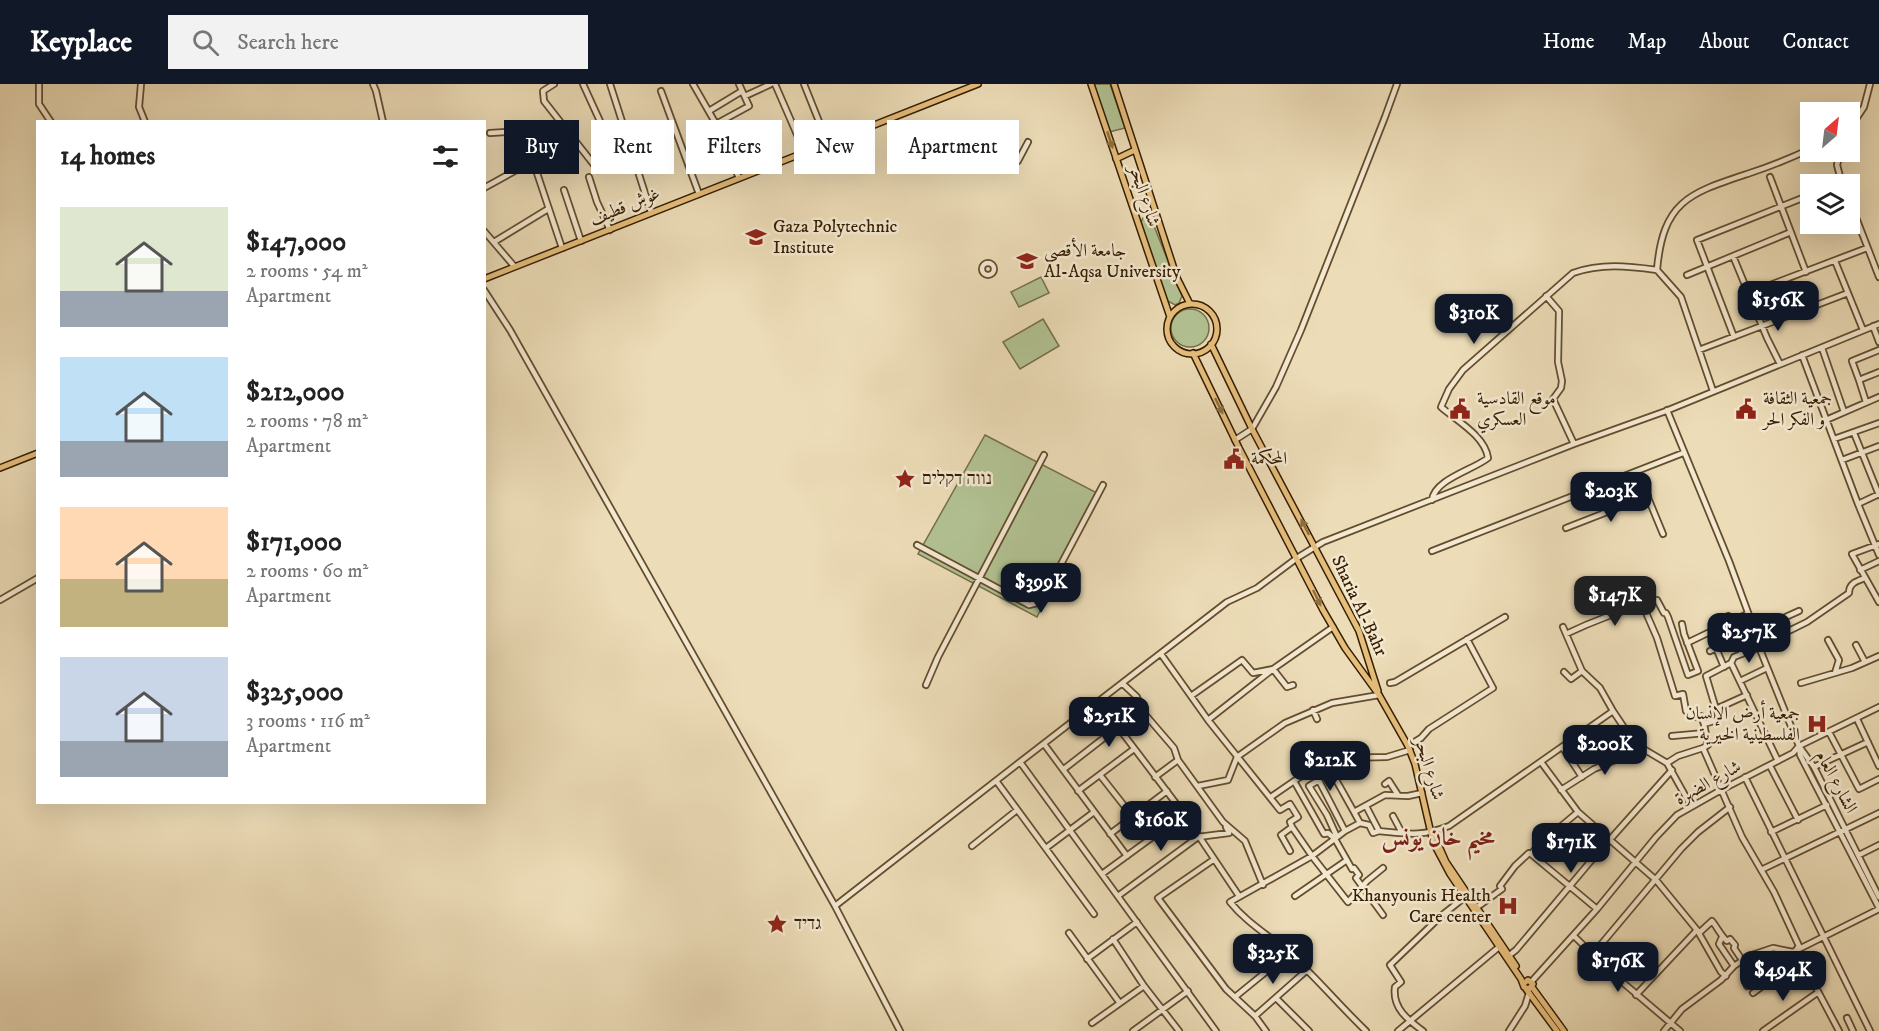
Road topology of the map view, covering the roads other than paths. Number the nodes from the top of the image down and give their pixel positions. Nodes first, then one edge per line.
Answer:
1 (39, 84) edge
2 (141, 84) edge
3 (373, 84) edge
4 (554, 84) edge
5 (583, 84) edge
6 (610, 84) edge
7 (693, 84) edge
8 (739, 84) edge
9 (773, 84) edge
10 (804, 84) edge
11 (978, 84) edge
12 (1092, 84) edge
13 (1114, 84) edge
14 (1397, 84) edge
15 (1870, 84) edge
16 (742, 91) junction
17 (661, 92) dead end
18 (745, 96) junction
19 (709, 111) junction
20 (1860, 113) edge
21 (50, 120) edge
22 (144, 120) edge
23 (382, 120) edge
24 (599, 120) edge
25 (714, 120) edge
26 (723, 120) edge
27 (818, 120) edge
28 (875, 125) edge
29 (794, 128) edge
30 (504, 131) edge
31 (490, 133) dead end
32 (1028, 142) dead end
33 (1134, 150) junction
34 (1800, 153) edge
35 (794, 157) edge
36 (1019, 159) edge
37 (1116, 159) junction
38 (591, 161) edge
39 (509, 174) edge
40 (537, 174) edge
41 (737, 174) edge
42 (589, 177) dead end
43 (1770, 177) dead end
44 (739, 178) junction
45 (486, 187) edge
46 (564, 190) dead end
47 (699, 194) junction
48 (1800, 199) edge
49 (1781, 206) junction
50 (548, 209) junction
51 (651, 212) junction
52 (1860, 229) edge
53 (610, 230) junction
54 (1791, 232) junction
55 (486, 233) edge
56 (581, 241) junction
57 (494, 242) junction
58 (562, 248) junction
59 (1867, 248) junction
60 (1733, 256) junction
61 (1835, 261) dead end
62 (514, 266) junction
63 (1707, 267) junction
64 (1657, 270) junction
65 (1806, 272) junction
66 (1687, 275) dead end
67 (1879, 277) edge
68 (486, 278) edge
69 (486, 293) edge
70 (1749, 293) junction
71 (1848, 293) junction
72 (1546, 296) junction
73 (1190, 304) junction
74 (1170, 317) junction
75 (1876, 325) edge
76 (1762, 327) junction
77 (1863, 330) junction
78 (1734, 338) junction
79 (1879, 342) edge
80 (1211, 344) junction
81 (1822, 348) junction
82 (1879, 350) edge
83 (1700, 351) junction
84 (1193, 353) junction
85 (1802, 355) junction
86 (1780, 364) junction
87 (1879, 372) edge
88 (1859, 380) junction
89 (1713, 391) junction
90 (1879, 397) edge
91 (1866, 402) junction
92 (1668, 410) junction
93 (1844, 412) junction
94 (1826, 420) junction
95 (1879, 423) edge
96 (1252, 429) junction
97 (1854, 433) junction
98 (1235, 440) junction
99 (1834, 440) junction
100 (1574, 444) junction
101 (1879, 447) edge
102 (1862, 452) junction
103 (1683, 453) dead end
104 (36, 454) edge
105 (1044, 455) dead end
106 (1842, 460) junction
107 (0, 468) edge
108 (1637, 471) junction
109 (1102, 485) dead end
110 (1879, 494) edge
111 (1648, 496) junction
112 (1432, 500) junction
113 (1858, 504) junction
114 (1566, 528) dead end
115 (1663, 534) dead end
116 (917, 545) dead end
117 (1877, 545) edge
118 (1315, 547) junction
119 (1432, 551) dead end
120 (1879, 555) edge
121 (1297, 558) junction
122 (1879, 561) edge
123 (1860, 570) junction
124 (979, 578) junction
125 (1865, 578) junction
126 (36, 579) edge
127 (0, 600) edge
128 (1879, 602) edge
129 (1645, 604) junction
130 (1799, 611) dead end
131 (1747, 615) junction
132 (1728, 616) dead end
133 (1505, 617) dead end
134 (1730, 622) junction
135 (1682, 624) dead end
136 (1333, 627) junction
137 (1563, 627) dead end
138 (1715, 630) junction
139 (1755, 632) junction
140 (1566, 634) junction
141 (1467, 639) junction
142 (1737, 640) junction
143 (1828, 640) dead end
144 (1688, 642) junction
145 (1679, 645) junction
146 (1856, 645) dead end
147 (1759, 646) junction
148 (1716, 648) junction
149 (1161, 654) junction
150 (1742, 654) junction
151 (1879, 656) edge
152 (1865, 662) junction
153 (1731, 663) junction
154 (1724, 667) junction
155 (1767, 668) junction
156 (1273, 669) junction
157 (1582, 671) junction
158 (1564, 672) dead end
159 (1835, 673) junction
160 (1740, 681) junction
161 (1390, 683) dead end
162 (1801, 683) dead end
163 (1123, 684) junction
164 (1293, 684) dead end
165 (926, 685) dead end
166 (1379, 695) junction
167 (1747, 695) junction
168 (1191, 696) junction
169 (1879, 707) edge
170 (1716, 709) junction
171 (1313, 710) junction
172 (1613, 711) junction
173 (1143, 712) junction
174 (1317, 719) dead end
175 (1857, 719) junction
176 (1208, 720) junction
177 (1704, 724) junction
178 (1118, 728) junction
179 (1829, 732) junction
180 (1705, 733) junction
181 (1672, 736) dead end
182 (1868, 742) junction
183 (1044, 744) junction
184 (1635, 744) junction
185 (1799, 746) junction
186 (1409, 748) junction
187 (1563, 748) junction
188 (1703, 748) junction
189 (1134, 749) junction
190 (1841, 754) junction
191 (1237, 757) junction
192 (1178, 760) junction
193 (1778, 761) junction
194 (1020, 762) junction
195 (1326, 762) junction
196 (1541, 762) junction
197 (1668, 763) junction
198 (1879, 765) edge
199 (1770, 766) junction
200 (1814, 767) junction
201 (1064, 769) junction
202 (1313, 769) junction
203 (1672, 770) junction
204 (1100, 775) junction
205 (1155, 777) junction
206 (1582, 777) junction
207 (1745, 777) junction
208 (1879, 779) edge
209 (1294, 780) junction
210 (1319, 780) junction
211 (997, 782) junction
212 (1385, 784) dead end
213 (1198, 786) junction
214 (1721, 789) junction
215 (1562, 790) junction
216 (1078, 791) junction
217 (1167, 791) junction
218 (1422, 793) junction
219 (1398, 795) junction
220 (1270, 797) junction
221 (1366, 806) junction
222 (1691, 806) junction
223 (1827, 806) junction
224 (1730, 807) junction
225 (1017, 810) junction
226 (1094, 812) junction
227 (1354, 812) junction
228 (1578, 812) junction
229 (1879, 813) edge
230 (1184, 814) junction
231 (1393, 816) dead end
232 (1133, 817) junction
233 (1798, 820) junction
234 (1223, 822) junction
235 (1360, 823) junction
236 (1292, 827) junction
237 (1070, 830) junction
238 (1843, 830) junction
239 (1345, 831) junction
240 (1379, 831) junction
241 (1771, 832) junction
242 (1402, 833) junction
243 (1433, 833) junction
244 (1110, 834) junction
245 (1198, 837) junction
246 (1336, 838) junction
247 (1610, 840) junction
248 (1879, 845) edge
249 (972, 846) dead end
250 (1046, 848) junction
251 (1290, 851) dead end
252 (1531, 854) junction
253 (1859, 855) junction
254 (1127, 856) junction
255 (1312, 856) junction
256 (1786, 859) junction
257 (1213, 860) junction
258 (1347, 860) junction
259 (1636, 862) junction
260 (1383, 868) dead end
261 (1761, 870) junction
262 (1325, 873) junction
263 (1102, 874) junction
264 (1656, 880) junction
265 (1263, 885) junction
266 (1363, 886) junction
267 (1570, 886) junction
268 (1118, 896) junction
269 (1239, 896) junction
270 (1295, 896) dead end
271 (1465, 897) junction
272 (1879, 897) edge
273 (836, 906) junction
274 (1476, 908) junction
275 (1597, 909) junction
276 (1879, 909) edge
277 (1094, 914) dead end
278 (1383, 915) dead end
279 (1137, 922) junction
280 (1698, 932) junction
281 (1069, 933) dead end
282 (1574, 936) junction
283 (1722, 937) junction
284 (1824, 937) junction
285 (1113, 939) junction
286 (1500, 947) junction
287 (1794, 951) junction
288 (1289, 953) junction
289 (1593, 954) junction
290 (1508, 956) junction
291 (1088, 959) junction
292 (1742, 960) junction
293 (1803, 963) junction
294 (1734, 966) junction
295 (1306, 971) junction
296 (1726, 976) junction
297 (1144, 986) junction
298 (1528, 986) junction
299 (1747, 986) dead end
300 (1188, 991) junction
301 (1753, 993) dead end
302 (1817, 993) junction
303 (1636, 995) junction
304 (1235, 997) junction
305 (1276, 998) junction
306 (1119, 1002) junction
307 (1525, 1006) junction
308 (1539, 1008) junction
309 (1163, 1009) junction
310 (1255, 1016) junction
311 (1847, 1018) dead end
312 (1410, 1022) junction
313 (1092, 1023) dead end
314 (1670, 1023) junction
315 (900, 1031) edge
316 (1133, 1031) edge
317 (1179, 1031) edge
318 (1216, 1031) edge
319 (1266, 1031) edge
320 (1309, 1031) edge
321 (1366, 1031) edge
322 (1398, 1031) edge
323 (1424, 1031) edge
324 (1509, 1031) edge
325 (1557, 1031) edge
326 (1564, 1031) edge
327 (1664, 1031) edge
328 (1680, 1031) edge
329 (1763, 1031) edge
330 (1839, 1031) edge
331 (1853, 1031) edge
332 (1870, 1031) edge

1 - 21 street
2 - 22 street
3 - 23 street
4 - 38 street
5 - 24 street
6 - 51 street
7 - 19 street
8 - 16 street
9 - 18 street
9 - 29 street
10 - 27 street
11 - 28 main road, غوش قطيف
12 -> 37 main road, شارع البحر
13 - 33 main road, شارع البحر
14 - 96 street
15 - 20 street
16 - 18 street
16 - 19 street
17 - 47 street
18 - 26 street
19 - 25 street
30 - 31 street
32 - 36 street
33 - 37 main road
33 - 73 main road, شارع البحر
34 - 64 street
35 - 44 main road, غوش قطيف
37 - 74 main road, شارع البحر
39 - 45 street
40 - 50 street
41 - 44 street
42 - 53 street
43 - 49 street
44 - 47 main road, غوش قطيف
46 - 56 street
47 - 51 main road, غوش قطيف
48 - 49 street
49 - 54 street
49 - 63 street
50 - 57 street
50 - 58 street
51 - 53 main road, غوش قطيف
52 - 59 street
53 - 56 main road, غوش قطيف
54 - 60 street
54 - 65 street
55 - 57 street
56 - 58 main road, غوش قطيف
57 - 62 street
58 - 62 main road, غوش قطيف
59 - 65 street
59 - 67 street
60 - 63 street
60 - 70 street
61 - 71 street
62 - 68 main road, غوش قطيف
63 - 66 street
63 - 78 street
64 - 72 street
64 - 83 street
65 - 70 street
69 - 273 street
70 - 76 street
71 - 76 street
71 - 77 street
72 - 100 street
72 - 112 street
73 - 74 main road
73 - 80 main road
74 - 84 main road
75 - 77 street
75 - 79 street
76 - 78 street
76 - 86 street
77 - 81 street
78 - 83 street
80 - 84 main road
80 - 96 main road, Sharia Al-Bahr
81 - 85 street
81 - 93 street
82 - 88 street
83 - 89 street
84 -> 98 main road, Sharia Al-Bahr
85 - 86 street
85 - 94 street
86 - 89 street
87 - 88 street
88 - 91 street
89 - 92 street
90 - 91 street
91 - 93 street
92 - 100 street
92 - 131 street
93 - 94 street
94 - 99 street
95 - 97 street
96 - 98 street
118 -> 96 main road, Sharia Al-Bahr
97 - 99 street
97 - 102 street
98 - 121 main road, Sharia Al-Bahr
99 - 106 street
100 - 112 street
101 - 102 street
102 - 106 street
102 - 110 street
103 - 108 street
104 - 107 main road
105 - 124 street
106 - 113 street
108 - 111 street
108 - 119 street
109 - 124 street
110 - 113 street
111 - 114 street
111 - 115 street
112 - 118 street
113 - 117 street
116 - 124 street
117 - 120 street
117 - 123 street
118 - 121 street
118 - 166 main road, Sharia Al-Bahr
121 -> 136 main road, Sharia Al-Bahr
121 - 149 street
122 - 123 street
123 - 125 street
124 - 165 street
125 - 128 street
125 - 147 street
126 - 127 street
129 - 140 street
129 - 145 street
129 - 177 street
130 - 139 street
131 - 134 street
131 - 139 street
132 - 134 street
133 - 141 street
134 - 138 street
134 - 142 street
135 - 144 street
136 - 156 street
136 - 166 main road, Sharia Al-Bahr
137 - 140 street
138 - 144 street
138 - 148 street
139 - 142 street
139 - 147 street
140 - 157 street
141 - 161 street
141 - 186 street
142 - 148 street
142 - 150 street
143 - 159 street
144 - 145 street
144 - 145 street
146 - 152 street
147 - 150 street
147 - 155 street
148 - 154 street
149 - 163 street
149 - 168 street
150 - 153 street
151 - 152 street
152 - 159 street
153 - 154 street
153 - 160 street
154 - 170 street
155 - 160 street
155 - 185 street
156 - 164 street
156 - 168 street
156 - 176 street
157 - 158 street
157 - 172 street
159 - 162 street
160 - 167 street
163 - 173 street
163 - 183 street
166 - 171 street
166 - 186 main road, شارع البحر
167 - 170 street
167 - 193 street
168 - 176 street
169 - 175 street, شارع الضهرة
170 - 177 street
171 - 174 street
171 - 191 street
172 - 184 street
172 - 187 street
173 - 178 street
173 - 192 street
175 - 179 street, شارع الضهرة
175 - 182 street
176 - 191 street
177 - 180 street
178 - 189 street
178 - 201 street
179 - 185 street, شارع الضهرة
179 - 190 street
180 - 181 street
180 - 188 street
182 - 190 street
182 - 198 street
183 - 194 street
183 - 201 street
184 - 197 street
184 - 206 street
185 - 193 street, شارع الضهرة
185 - 200 street, الشارع العام
185 - 223 street
186 - 195 street
186 - 218 main road, شارع البحر
187 - 196 street
187 - 206 street
188 - 197 street
188 - 214 street
189 - 204 street
189 - 205 street
190 - 200 street
190 - 208 street
191 - 213 street
191 - 220 street
192 - 205 street
192 - 213 street
193 - 199 street, شارع الضهرة
194 - 211 street
194 - 237 street
195 - 202 street
195 - 227 street
196 - 215 street
196 - 243 street
197 - 203 street
199 - 207 street, شارع الضهرة
199 - 233 street
200 - 238 street, الشارع العام
201 - 216 street
202 - 209 street
202 - 210 street
203 - 222 street
203 - 247 street
204 - 216 street
204 - 232 street
205 - 217 street
206 - 215 street
207 - 214 street, شارع الضهرة
207 - 241 street
209 - 220 street
209 - 246 street
210 - 239 street
210 - 246 street
211 - 225 street
211 - 273 street
212 - 219 street
213 - 234 street
214 - 222 street, شارع الضهرة
214 - 224 street
215 - 228 street
216 - 226 street
217 - 230 street
217 - 232 street
218 - 219 street
218 - 243 main road, شارع البحر
219 - 221 street
220 - 236 street
221 - 227 street
221 - 240 street
222 - 259 street, شارع الضهرة
223 - 233 street
223 - 238 street
224 - 261 street
224 - 264 street
225 - 249 street
225 - 250 street
226 - 237 street
226 - 244 street
227 - 235 street
228 - 247 street
228 - 252 street
229 - 238 street
230 - 245 street
230 - 254 street
231 - 242 street
232 - 244 street
233 - 241 street
234 - 245 street
234 - 265 street
235 - 239 street
235 - 240 street
236 - 251 street
236 - 255 street
237 - 250 street
237 - 263 street
238 - 253 street, الشارع العام
238 - 256 street
238 - 276 street
239 - 246 street
240 - 242 street
241 - 256 street
242 - 243 street
243 - 271 main road, شارع البحر
243 - 274 main road, شارع البحر
244 - 254 street
245 - 257 street
245 - 268 street
246 - 255 street
246 - 258 street
247 - 259 street
247 - 267 street
248 - 253 street
250 - 277 street
252 - 267 street
252 - 274 street
253 - 272 street, الشارع العام
254 - 263 street
255 - 262 street
255 - 265 street
256 - 261 street
256 - 284 street
257 - 269 street
257 - 304 street
258 - 262 street
258 - 266 street
259 - 264 street
259 - 275 street, شارع الضهرة
260 - 266 street
261 - 287 street
262 - 266 street
262 - 270 street
263 - 268 street
264 - 280 street
264 - 289 street
265 - 269 street
266 - 278 street
267 - 275 street
267 - 290 street
268 - 279 street
269 - 288 street
271 - 274 main road, شارع البحر
271 - 312 street
273 - 315 street
274 - 286 main road, شارع البحر
274 - 290 main road, شارع البحر
275 - 282 street, شارع الضهرة
276 - 284 street
279 - 285 street
279 - 300 street
280 - 283 street
280 - 296 street
280 - 303 street
281 - 291 street
282 - 289 street
282 - 298 street, شارع الضهرة
283 - 292 street
283 - 294 street
284 - 287 street
284 - 332 street
285 - 291 street
285 - 297 street
286 - 290 main road, شارع البحر
286 - 312 street
287 - 292 street
287 - 293 street
287 - 299 street
288 - 295 street
288 - 304 street
289 - 303 street
290 - 298 main road, شارع البحر
291 - 306 street
292 - 294 street
293 - 301 street
293 - 302 street
294 - 296 street
295 - 305 street
295 - 321 street
296 - 314 street
297 - 306 street
297 - 309 street
298 - 307 street
298 - 308 main road, شارع البحر
298 - 326 main road, شارع البحر
300 - 309 street
300 - 318 street
302 - 329 street
302 - 330 street
303 - 314 street
304 - 310 street
305 - 310 street
305 - 320 street
306 - 313 street
307 - 308 street
307 - 324 street
308 - 325 main road, شارع البحر
309 - 316 street
309 - 317 street
310 - 319 street
311 - 331 street
312 - 322 street
312 - 323 street
314 - 327 street
314 - 328 street

